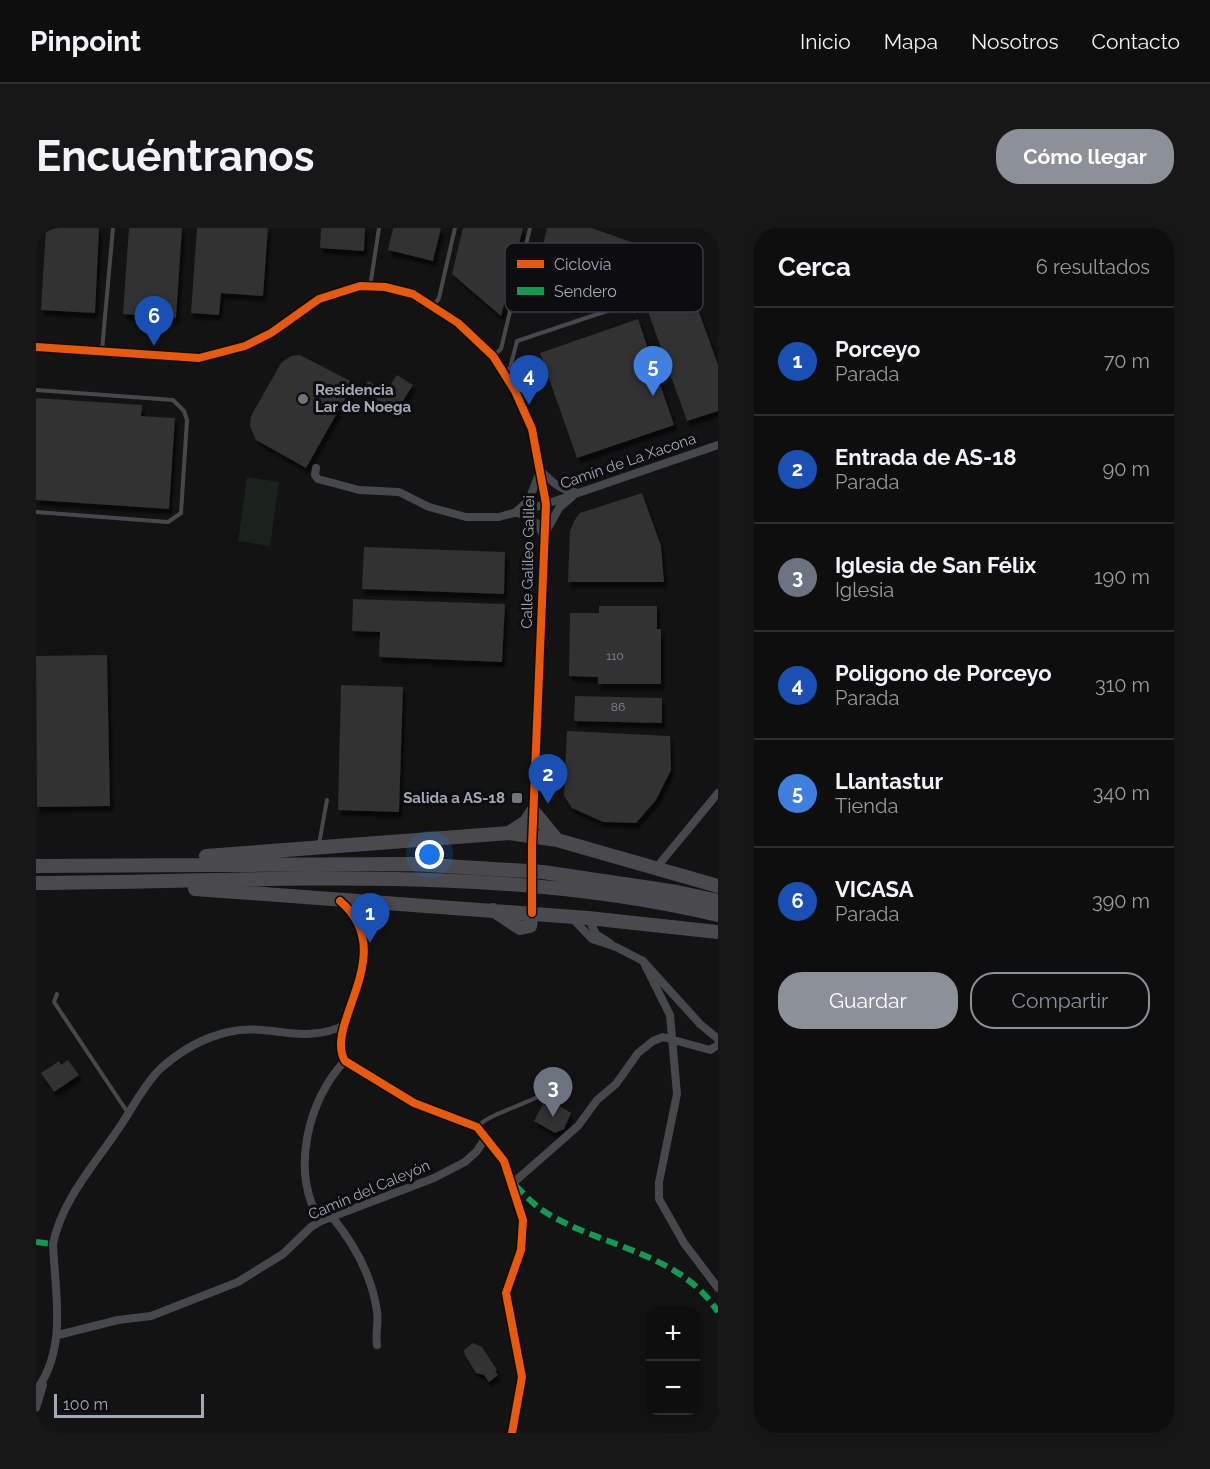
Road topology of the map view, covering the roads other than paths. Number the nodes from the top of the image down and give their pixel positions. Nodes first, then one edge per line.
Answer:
1 (113, 228) edge
2 (379, 228) edge
3 (455, 228) edge
4 (530, 228) edge
5 (526, 243) edge
6 (370, 287) junction
7 (434, 305) junction
8 (510, 312) edge
9 (603, 312) edge
10 (36, 347) edge
11 (102, 351) junction
12 (493, 356) junction
13 (504, 372) junction
14 (36, 390) edge
15 (718, 445) edge
16 (316, 468) dead end
17 (540, 470) junction
18 (578, 492) junction
19 (546, 504) junction
20 (36, 512) edge
21 (517, 512) junction
22 (545, 539) junction
23 (718, 793) edge
24 (327, 800) dead end
25 (533, 811) junction
26 (509, 833) junction
27 (532, 840) junction
28 (557, 840) junction
29 (319, 848) junction
30 (156, 864) junction
31 (36, 866) edge
32 (660, 869) junction
33 (36, 883) edge
34 (146, 883) junction
35 (718, 886) edge
36 (378, 901) junction
37 (718, 901) edge
38 (357, 907) junction
39 (532, 913) junction
40 (718, 915) edge
41 (570, 916) junction
42 (588, 918) junction
43 (718, 932) edge
44 (361, 934) junction
45 (616, 947) junction
46 (644, 961) junction
47 (57, 994) dead end
48 (345, 1025) junction
49 (718, 1039) edge
50 (672, 1040) junction
51 (718, 1045) edge
52 (345, 1061) junction
53 (547, 1092) dead end
54 (129, 1113) junction
55 (477, 1127) junction
56 (486, 1137) junction
57 (513, 1183) junction
58 (333, 1218) junction
59 (321, 1221) junction
60 (718, 1288) edge
61 (58, 1335) junction
62 (377, 1345) dead end
63 (45, 1379) junction
64 (36, 1391) edge
65 (36, 1408) edge
66 (512, 1433) edge

1 - 11 lane
2 - 6 lane
3 - 7 lane
4 - 5 lane
6 - 7 street, Calle Galileo Galilei
6 - 11 street, Calle Galileo Galilei
7 - 12 street, Calle Galileo Galilei
8 - 12 lane
9 - 13 lane
10 - 11 street, Calle Galileo Galilei
12 - 13 street, Calle Galileo Galilei
13 - 17 street, Calle Galileo Galilei
14 - 20 lane
15 - 18 street, Camín de La Xacona
16 - 21 street, Camín de La Xacona
17 - 18 street
17 - 19 street, Calle Galileo Galilei
17 - 21 street
18 - 19 street, Camín de La Xacona
18 - 22 street
19 - 21 street, Camín de La Xacona
19 - 22 street, Calle Galileo Galilei
21 - 22 street
22 - 25 street, Calle Galileo Galilei
23 - 32 street
24 - 29 lane
25 - 26 highway
25 - 27 street, Calle Galileo Galilei
25 - 28 highway
26 - 27 highway
26 - 29 highway
27 - 28 highway
27 - 39 street, Calle Galileo Galilei
28 - 32 highway
29 - 30 highway
30 - 31 highway
30 - 37 highway
32 - 35 highway
33 - 34 highway
34 - 38 highway
34 - 40 highway
36 - 38 highway
36 - 39 highway
36 - 44 street
38 - 44 street
39 - 41 highway
41 - 42 highway
41 - 45 street
42 - 43 highway
42 - 45 street
44 - 48 street
45 - 46 street
46 - 49 street
46 - 50 street
47 - 54 lane
48 - 52 street
48 - 54 street
50 - 51 street
50 - 57 street
50 - 60 street
52 - 55 street
52 - 59 street
53 - 55 lane
54 - 61 street
55 - 56 street
56 - 57 street
56 - 58 street, Camín del Caleyón
57 - 66 street
58 - 59 street, Camín del Caleyón
58 - 62 street
59 - 61 street, Camín del Caleyón
61 - 63 street
63 - 64 street
63 - 65 street

